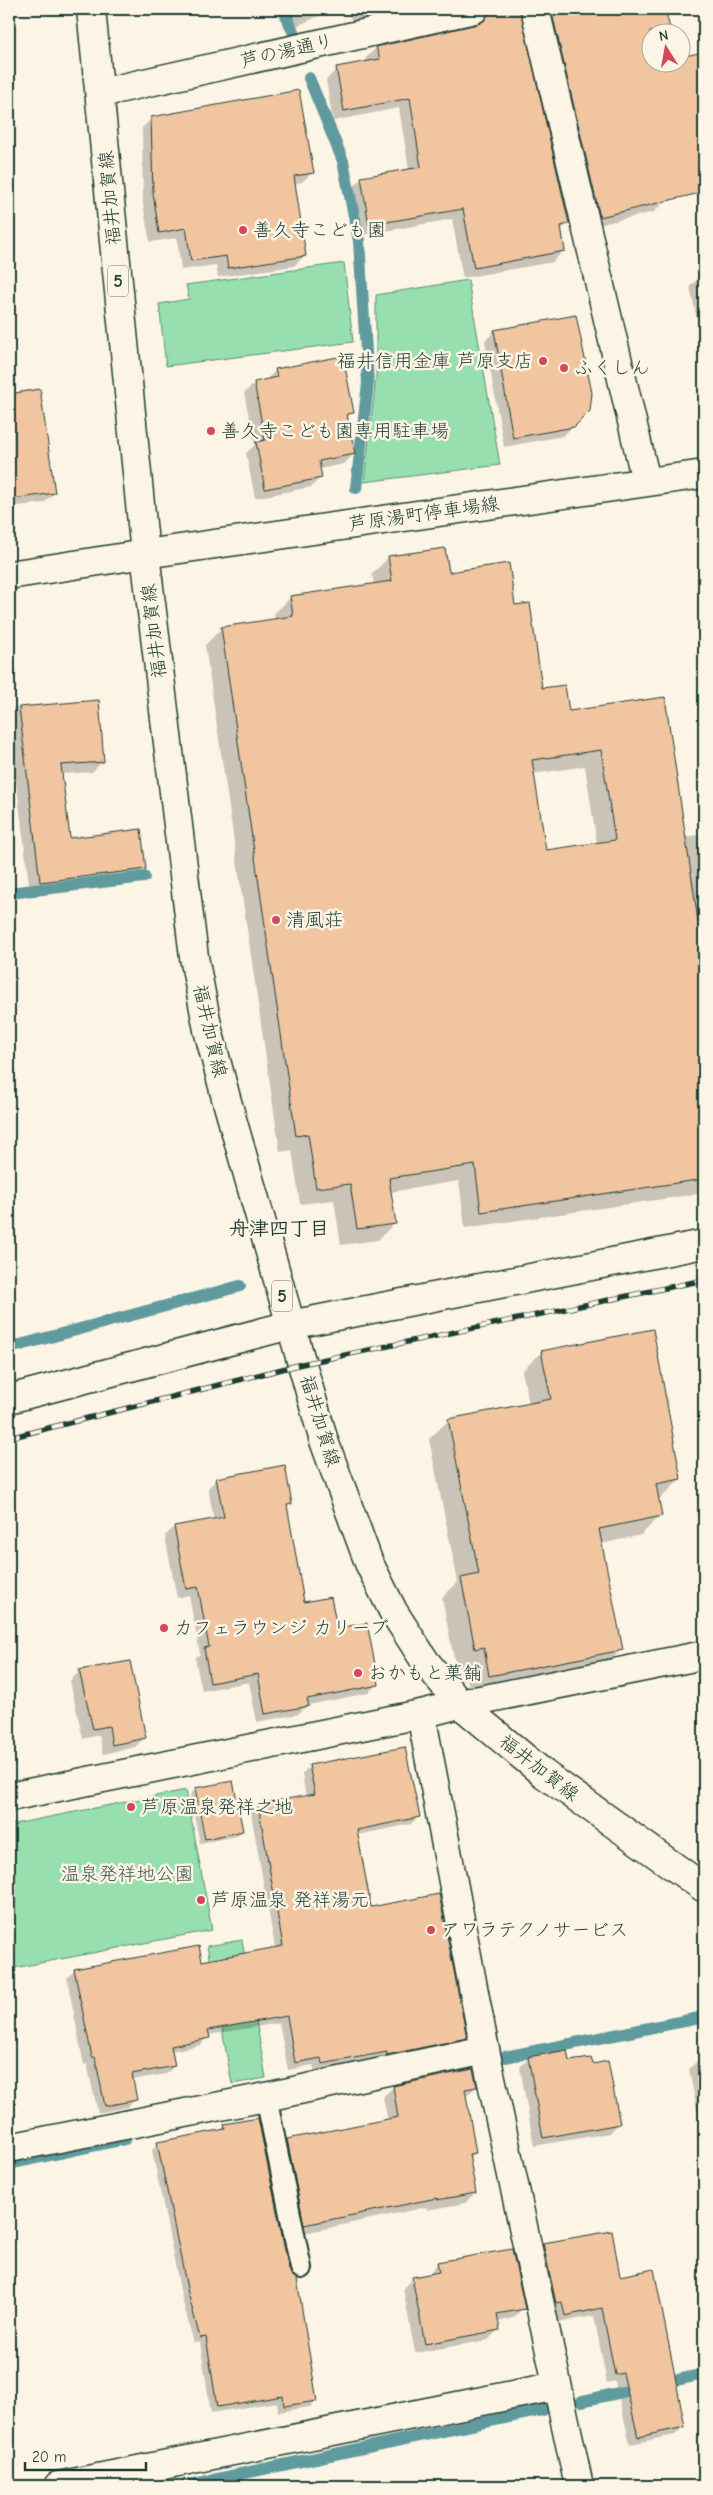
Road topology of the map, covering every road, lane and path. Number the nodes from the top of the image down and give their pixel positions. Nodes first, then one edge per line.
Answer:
1 (91, 9) edge
2 (474, 9) edge
3 (536, 9) edge
4 (100, 93) junction
5 (704, 474) edge
6 (646, 482) junction
7 (144, 554) junction
8 (9, 575) edge
9 (704, 1244) edge
10 (290, 1325) junction
11 (9, 1398) edge
12 (704, 1655) edge
13 (460, 1704) junction
14 (421, 1714) junction
15 (9, 1797) edge
16 (704, 1888) edge
17 (485, 2050) junction
18 (266, 2097) junction
19 (9, 2148) edge
20 (301, 2268) dead end
21 (557, 2386) junction
22 (58, 2486) edge
23 (579, 2486) edge

1 - 4 street, 福井加賀線 / 5
2 - 4 street, 芦の湯通り
3 - 6 street
4 - 7 street, 福井加賀線 / 5
5 - 6 street, 芦原湯町停車場線
6 - 7 street, 芦原湯町停車場線
7 - 8 street, 芦原湯町停車場線
7 - 10 street, 福井加賀線 / 5
9 - 10 street
10 - 11 street
10 - 13 street, 福井加賀線 / 5
12 - 13 street
13 - 14 street
13 - 16 street, 福井加賀線 / 5
14 - 15 street
14 - 17 street
17 - 18 street
17 - 21 street
18 - 19 street
18 - 20 lane
21 - 22 street
21 - 23 street

